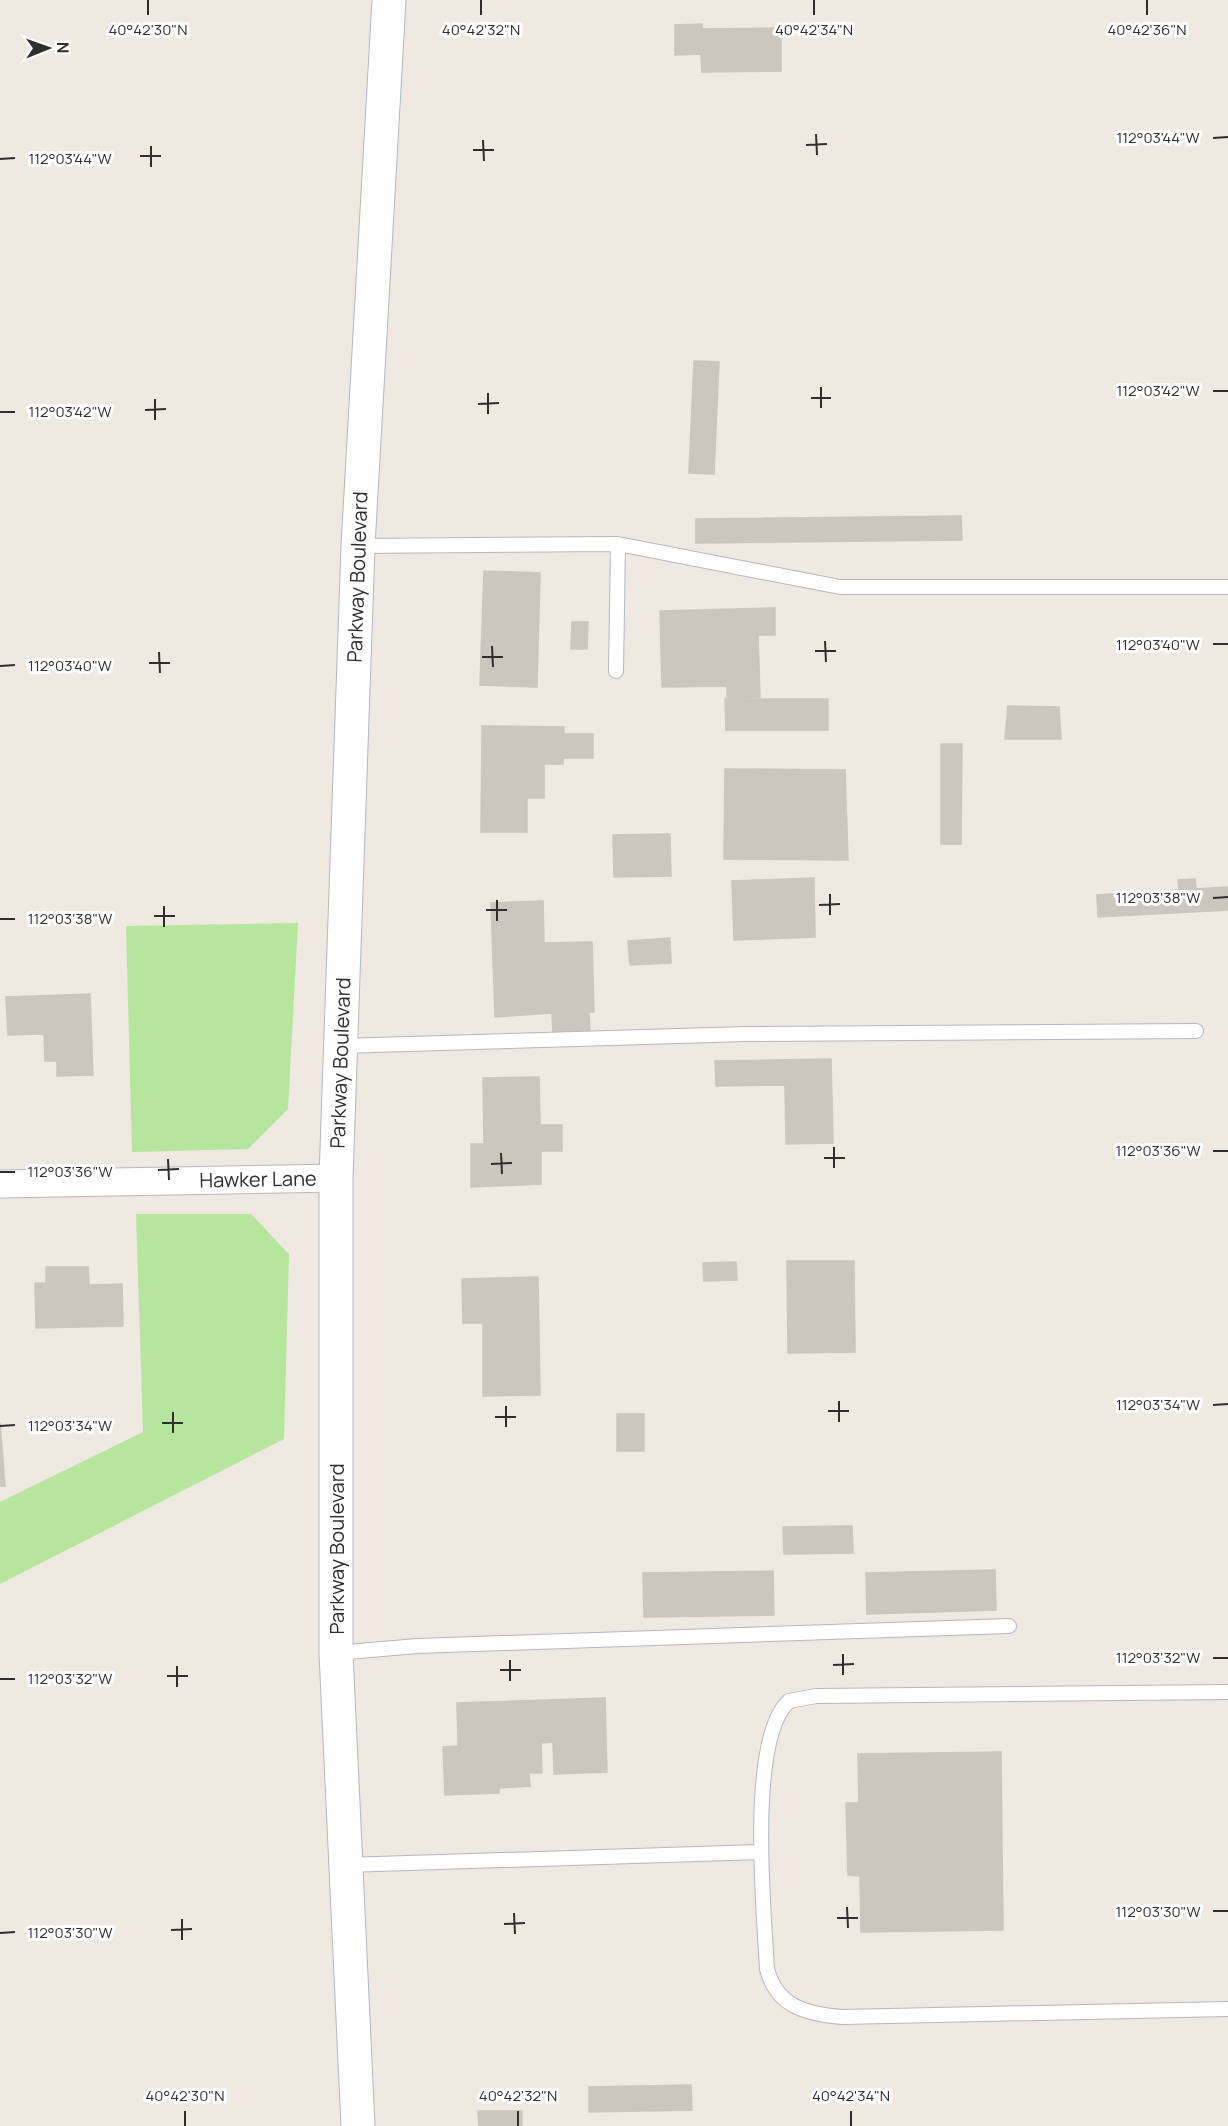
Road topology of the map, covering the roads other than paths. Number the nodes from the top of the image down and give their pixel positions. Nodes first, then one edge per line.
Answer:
1 (389, 0) edge
2 (618, 544) junction
3 (358, 546) junction
4 (1228, 587) edge
5 (616, 671) dead end
6 (1196, 1031) dead end
7 (340, 1046) junction
8 (336, 1178) junction
9 (0, 1184) edge
10 (1009, 1626) dead end
11 (336, 1653) junction
12 (1228, 1692) edge
13 (760, 1852) junction
14 (344, 1865) junction
15 (1228, 2009) edge
16 (358, 2126) edge

1 - 3 street, Parkway Boulevard
2 - 3 lane
2 - 4 lane
2 - 5 lane
3 - 7 street, Parkway Boulevard
6 - 7 lane
7 - 8 street, Parkway Boulevard
8 - 9 street, Hawker Lane
8 - 11 street, Parkway Boulevard
10 - 11 lane
11 - 14 street, Parkway Boulevard
12 - 13 lane
13 - 14 lane
13 - 15 lane
14 - 16 street, Parkway Boulevard

